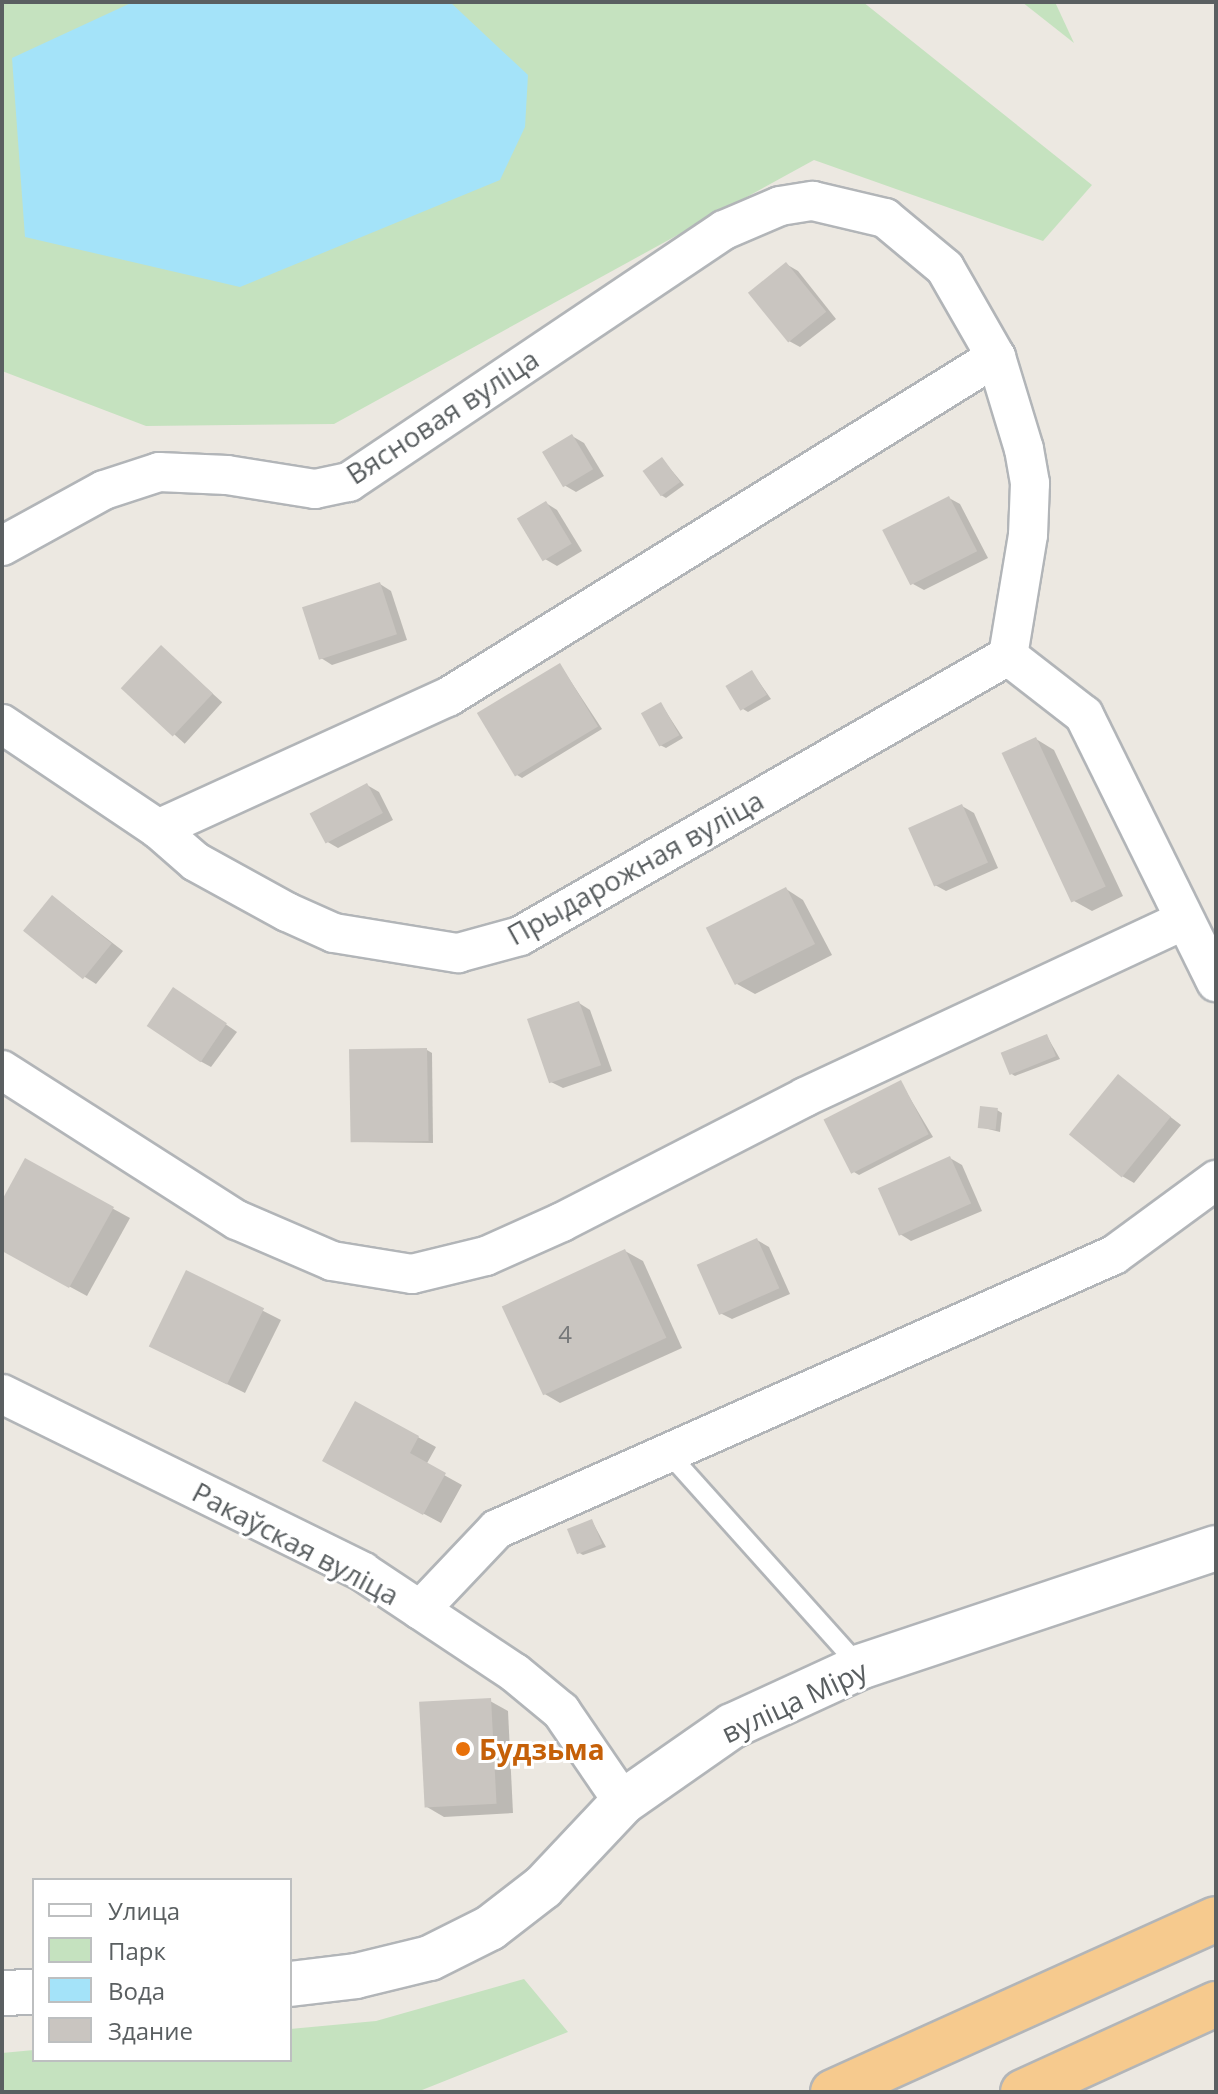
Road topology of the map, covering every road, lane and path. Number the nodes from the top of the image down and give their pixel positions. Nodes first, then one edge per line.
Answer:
1 (996, 357) junction
2 (2, 546) edge
3 (1008, 656) junction
4 (2, 724) edge
5 (158, 829) junction
6 (1184, 920) junction
7 (1216, 982) edge
8 (2, 1070) edge
9 (1216, 1180) edge
10 (2, 1394) edge
11 (669, 1454) junction
12 (1216, 1548) edge
13 (420, 1610) junction
14 (860, 1667) junction
15 (623, 1802) junction
16 (1216, 1919) edge
17 (292, 1984) edge
18 (32, 1992) edge
19 (2, 1993) edge
20 (1216, 2004) edge
21 (833, 2092) edge
22 (1023, 2092) edge

1 - 2 street, Вясновая вуліца
1 - 3 street
1 - 5 street
3 - 5 street, Прыдарожная вуліца
3 - 6 street
4 - 5 street, Прыдарожная вуліца
6 - 7 street
6 - 8 street
9 - 11 street
10 - 13 street, Ракаўская вуліца
11 - 13 street
11 - 14 lane
12 - 14 street, вуліца Міру
13 - 15 street, Ракаўская вуліца
14 - 15 street, вуліца Міру
15 - 17 street, вуліца Міру
16 - 21 highway
18 - 19 street
20 - 22 highway

